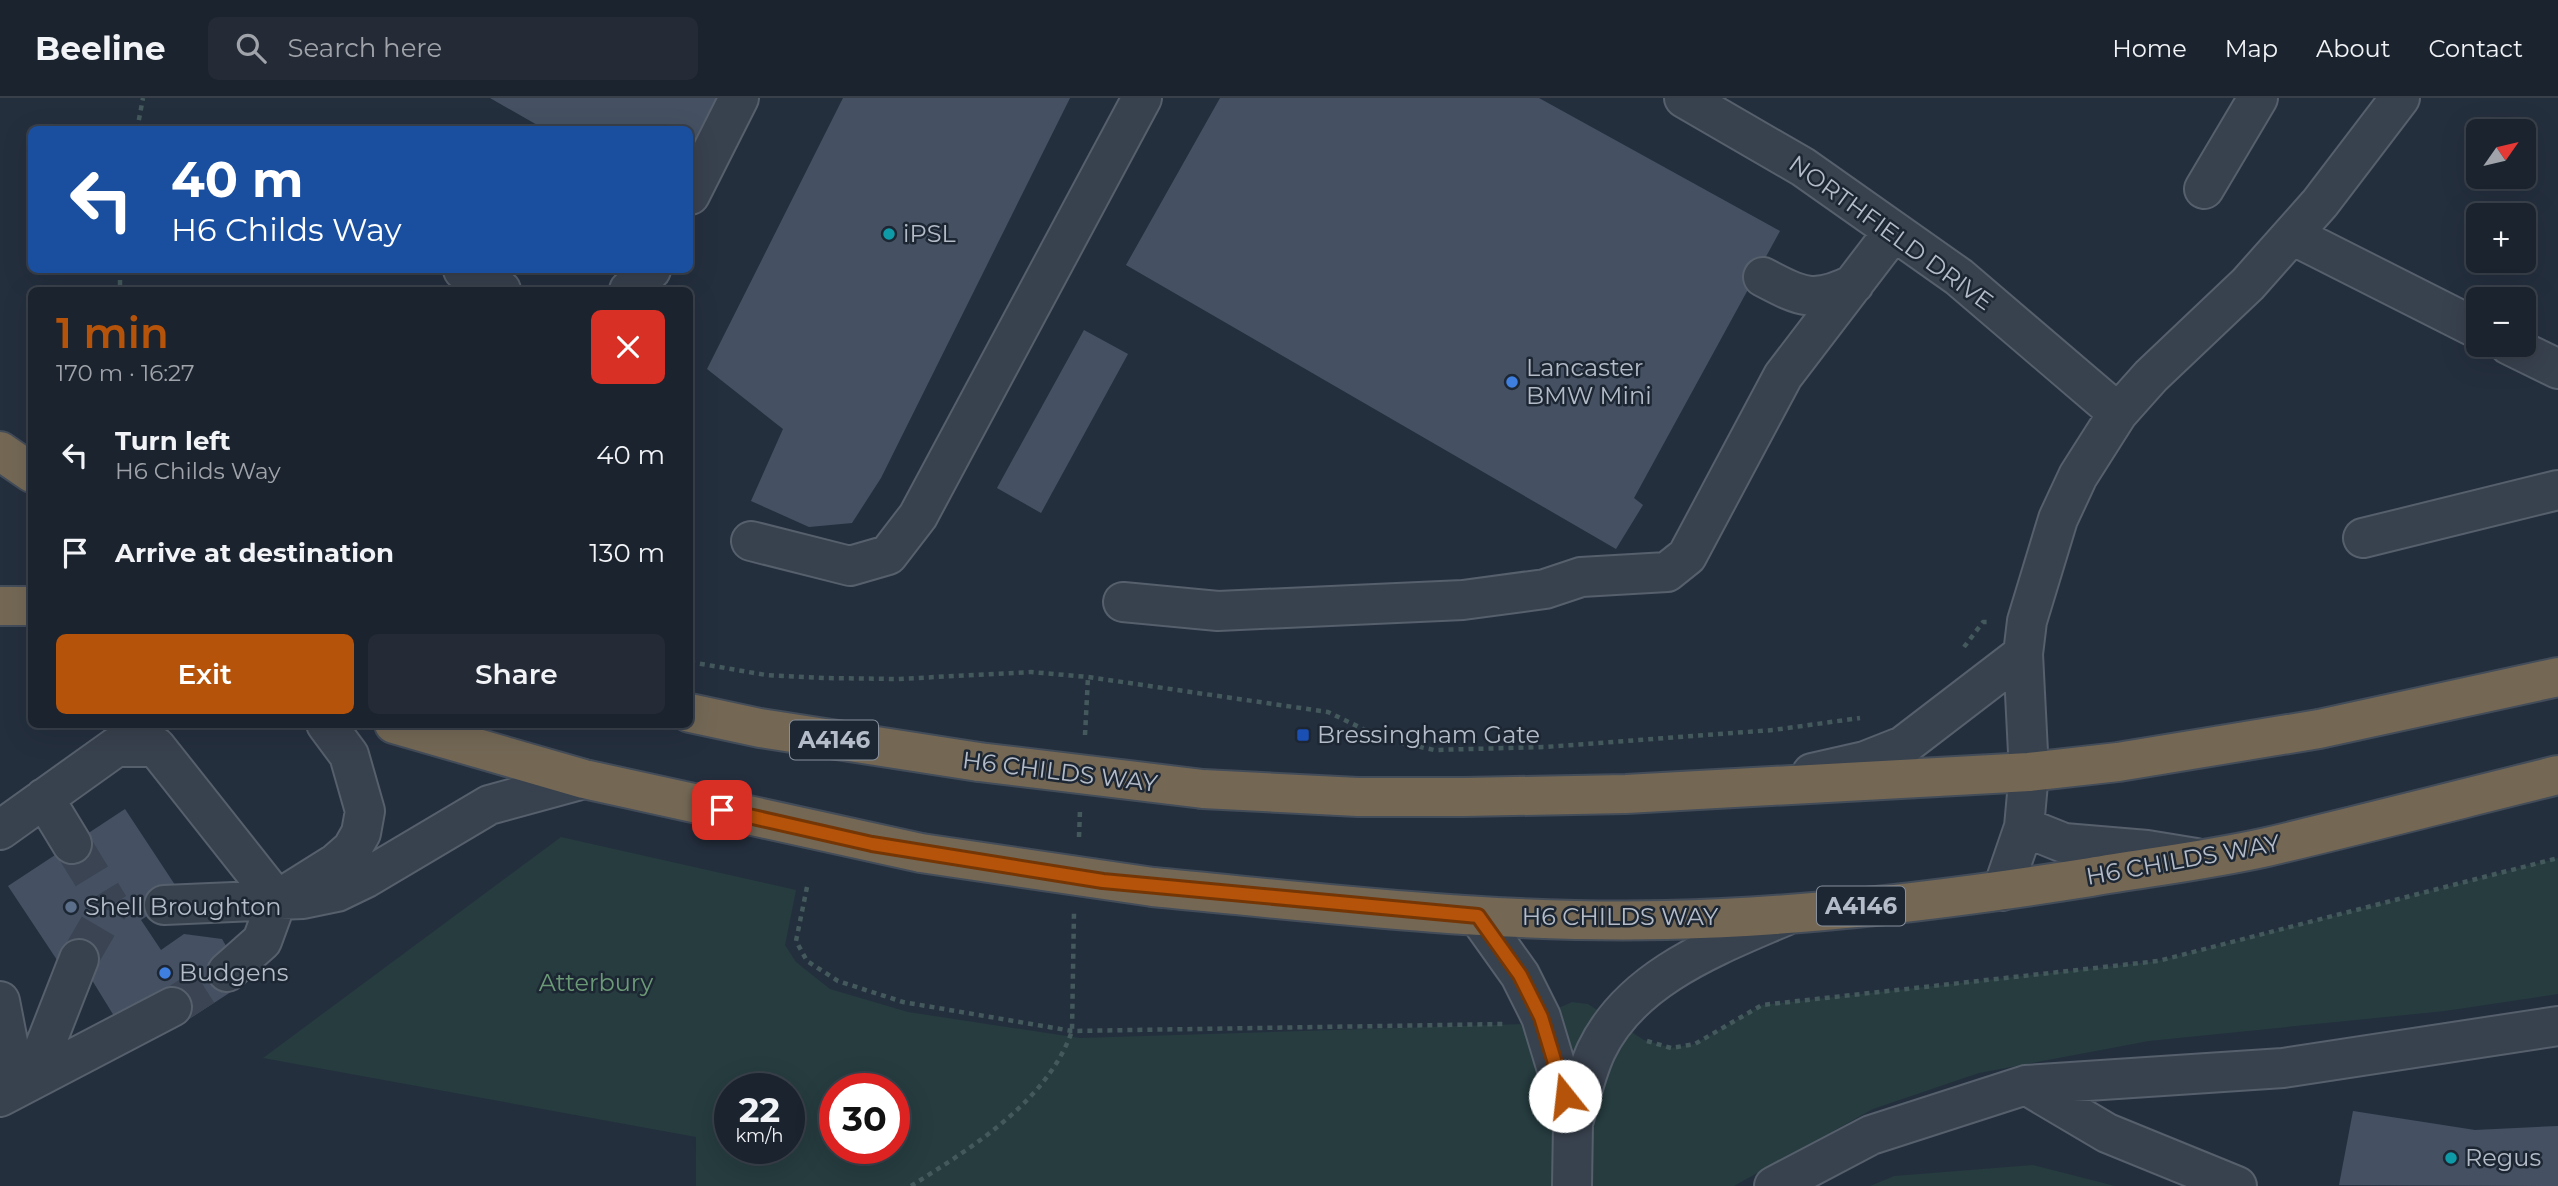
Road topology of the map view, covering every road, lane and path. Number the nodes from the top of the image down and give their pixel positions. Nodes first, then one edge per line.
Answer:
1 (136, 98) edge
2 (739, 98) edge
3 (1142, 98) edge
4 (2258, 98) edge
5 (2400, 98) edge
6 (142, 99) edge
7 (1699, 102) edge
8 (138, 126) edge
9 (2204, 188) dead end
10 (693, 189) edge
11 (1893, 232) junction
12 (2292, 235) junction
13 (469, 273) edge
14 (648, 273) edge
15 (1763, 277) dead end
16 (1854, 284) junction
17 (495, 287) edge
18 (632, 287) edge
19 (2466, 323) edge
20 (2534, 357) edge
21 (2558, 369) edge
22 (2118, 414) junction
23 (0, 451) edge
24 (28, 470) edge
25 (2558, 490) edge
26 (2363, 538) dead end
27 (751, 541) dead end
28 (1123, 602) dead end
29 (0, 606) edge
30 (28, 606) edge
31 (2025, 638) junction
32 (1960, 653) dead end
33 (693, 663) edge
34 (2558, 677) edge
35 (693, 714) edge
36 (1869, 715) dead end
37 (329, 728) edge
38 (408, 728) edge
39 (2029, 772) junction
40 (2558, 775) edge
41 (584, 779) junction
42 (1730, 786) junction
43 (44, 799) junction
44 (2024, 827) junction
45 (0, 830) edge
46 (72, 844) tunnel mouth
47 (2558, 858) edge
48 (2201, 859) junction
49 (807, 887) dead end
50 (2002, 891) junction
51 (277, 900) junction
52 (164, 905) dead end
53 (1789, 914) junction
54 (1478, 916) junction
55 (79, 959) tunnel mouth
56 (227, 972) tunnel mouth
57 (0, 1001) edge
58 (172, 1007) tunnel mouth
59 (1541, 1017) junction
60 (1614, 1023) junction
61 (2558, 1026) edge
62 (1072, 1031) junction
63 (4, 1082) edge
64 (2026, 1085) junction
65 (1573, 1123) junction
66 (911, 1186) edge
67 (1572, 1186) edge
68 (1774, 1186) edge
69 (2237, 1186) edge

1 - 6 path
2 - 10 street
3 - 27 street
4 - 9 street
5 - 12 street
6 - 8 path
7 - 11 street, NORTHFIELD DRIVE
11 - 16 street
11 - 22 street, NORTHFIELD DRIVE
12 - 19 street
12 - 22 street
13 - 17 street
14 - 18 street
15 - 16 street
16 - 28 street
20 - 21 street
22 - 31 street
23 - 24 highway
25 - 26 street
29 - 30 highway
31 - 32 path
31 - 39 street
31 - 42 street
33 - 36 path
34 - 39 highway, H6 CHILDS WAY / A4146
35 - 42 highway, H6 CHILDS WAY / A4146, bridge
37 - 51 street
38 - 41 highway, H6 CHILDS WAY / A4146
39 - 42 highway, H6 CHILDS WAY / A4146
39 - 44 street
40 - 48 highway, H6 CHILDS WAY / A4146
41 - 51 street
41 - 54 highway, H6 CHILDS WAY / A4146, bridge
43 - 45 street
43 - 46 street
43 - 51 street
44 - 48 street
44 - 50 street
47 - 60 path
48 - 50 highway, H6 CHILDS WAY / A4146
49 - 62 path
50 - 53 highway, H6 CHILDS WAY / A4146
51 - 52 street
51 - 56 street
53 - 54 highway, H6 CHILDS WAY / A4146
53 - 60 street
54 - 59 street
55 - 63 street
57 - 63 street
58 - 63 street
59 - 62 path
59 - 65 street
60 - 65 street
61 - 64 street
62 - 66 path
64 - 68 street
64 - 69 street
65 - 67 street

